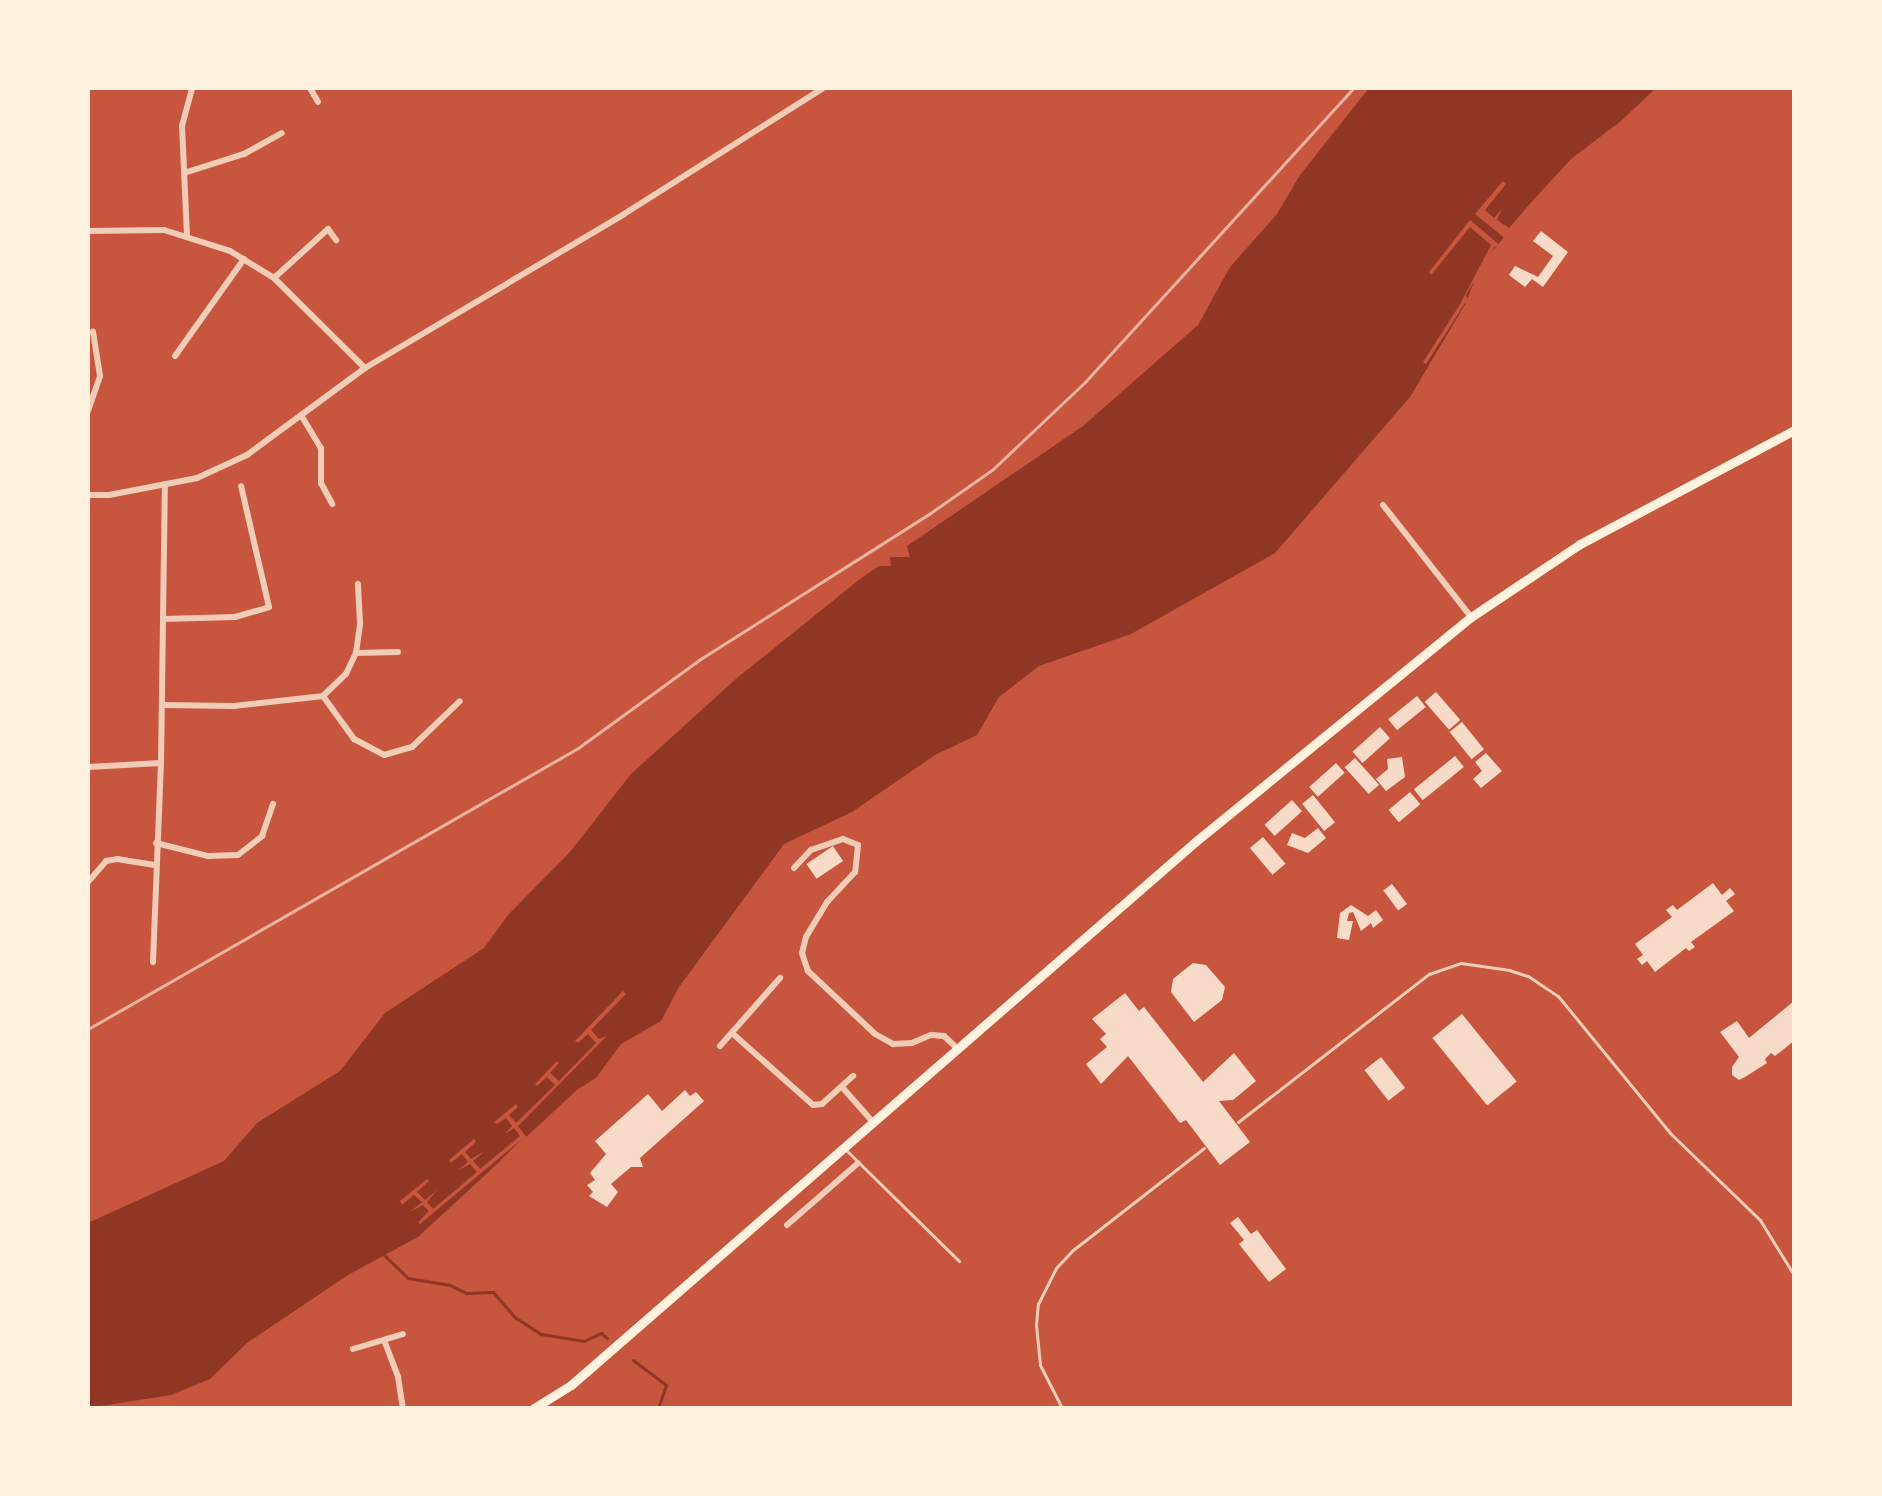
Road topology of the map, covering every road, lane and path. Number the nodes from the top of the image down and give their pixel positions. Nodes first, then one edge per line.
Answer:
1 (192, 88) edge
2 (310, 88) edge
3 (823, 88) edge
4 (318, 102) dead end
5 (282, 133) dead end
6 (184, 173) junction
7 (88, 231) edge
8 (187, 236) junction
9 (336, 240) dead end
10 (244, 259) junction
11 (274, 278) junction
12 (93, 332) dead end
13 (175, 356) dead end
14 (365, 368) junction
15 (88, 411) edge
16 (301, 415) junction
17 (1794, 430) edge
18 (165, 484) junction
19 (241, 486) dead end
20 (88, 495) edge
21 (332, 504) dead end
22 (1383, 505) dead end
23 (358, 584) dead end
24 (1471, 617) junction
25 (163, 619) junction
26 (398, 652) dead end
27 (356, 653) junction
28 (323, 696) junction
29 (460, 701) dead end
30 (162, 705) junction
31 (161, 763) junction
32 (88, 767) edge
33 (273, 804) dead end
34 (156, 843) junction
35 (155, 865) junction
36 (794, 868) dead end
37 (88, 882) edge
38 (153, 962) dead end
39 (780, 978) dead end
40 (732, 1033) junction
41 (720, 1046) dead end
42 (958, 1049) junction
43 (853, 1076) dead end
44 (842, 1087) junction
45 (872, 1121) junction
46 (1238, 1122) dead end
47 (843, 1146) junction
48 (1204, 1148) dead end
49 (858, 1163) junction
50 (787, 1225) dead end
51 (959, 1261) dead end
52 (1794, 1275) edge
53 (403, 1334) dead end
54 (384, 1340) junction
55 (353, 1349) dead end
56 (403, 1408) edge
57 (534, 1408) edge
58 (1062, 1408) edge

1 - 6 street
2 - 4 street
3 - 14 street
5 - 6 street
6 - 8 street
7 - 8 street
8 - 10 street
9 - 11 street
10 - 11 street
10 - 13 street
11 - 14 street
12 - 15 street
14 - 16 street
16 - 18 street
16 - 21 street
17 - 24 main road
18 - 20 street
18 - 25 street
19 - 25 street
22 - 24 street
23 - 27 street
24 - 42 main road
25 - 30 street
26 - 27 street
27 - 28 street
28 - 29 street
28 - 30 street
30 - 31 street
31 - 32 street
31 - 34 street
33 - 34 street
34 - 35 street
35 - 37 street
35 - 38 street
36 - 42 street
39 - 40 street
40 - 41 street
40 - 44 street
42 - 45 main road
43 - 44 street
44 - 45 street
45 - 47 main road
46 - 52 lane
47 - 49 lane
47 - 57 main road
48 - 58 lane
49 - 50 street
49 - 51 lane
53 - 54 street
54 - 55 street
54 - 56 street

